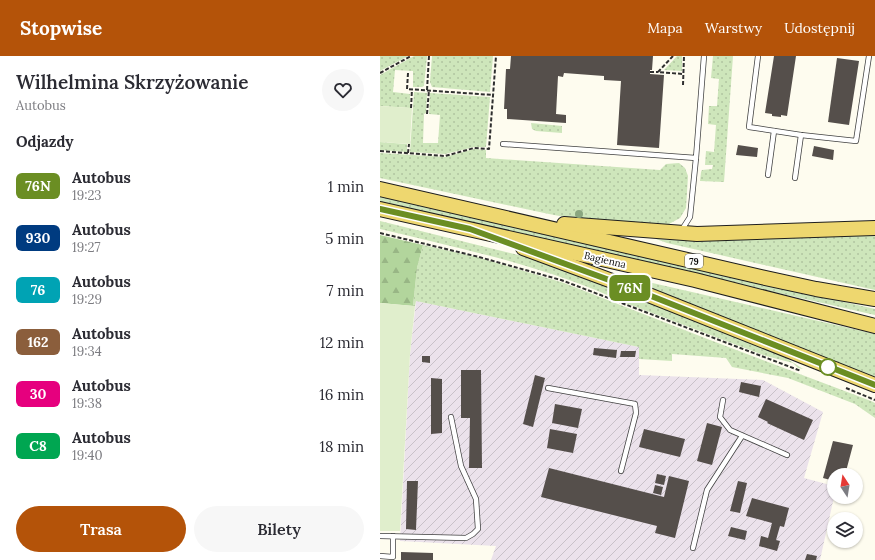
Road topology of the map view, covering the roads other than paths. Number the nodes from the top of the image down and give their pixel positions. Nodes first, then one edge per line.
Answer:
1 (704, 56) edge
2 (758, 56) edge
3 (869, 56) edge
4 (774, 131) junction
5 (801, 135) junction
6 (503, 144) dead end
7 (696, 158) junction
8 (768, 175) dead end
9 (795, 178) dead end
10 (380, 190) edge
11 (380, 208) edge
12 (514, 220) junction
13 (875, 228) edge
14 (470, 229) junction
15 (678, 233) junction
16 (875, 299) edge
17 (874, 325) edge
18 (875, 385) edge
19 (548, 388) dead end
20 (723, 400) dead end
21 (451, 417) dead end
22 (742, 436) junction
23 (788, 455) dead end
24 (621, 472) dead end
25 (380, 536) edge
26 (393, 536) junction
27 (693, 548) dead end
28 (380, 556) edge

1 - 7 lane
2 - 4 lane
3 - 5 lane
4 - 5 lane
4 - 8 lane
5 - 9 lane
6 - 7 lane
7 - 15 lane
10 - 12 main road, Bagienna / 79
11 - 14 main road, Bagienna / 79
12 - 15 main road
12 - 16 main road, Bagienna / 79
13 - 15 main road
14 - 17 main road, Bagienna / 79
14 - 18 main road
19 - 24 lane
20 - 22 lane
21 - 26 lane
22 - 23 lane
22 - 27 lane
25 - 26 lane
26 - 28 lane

